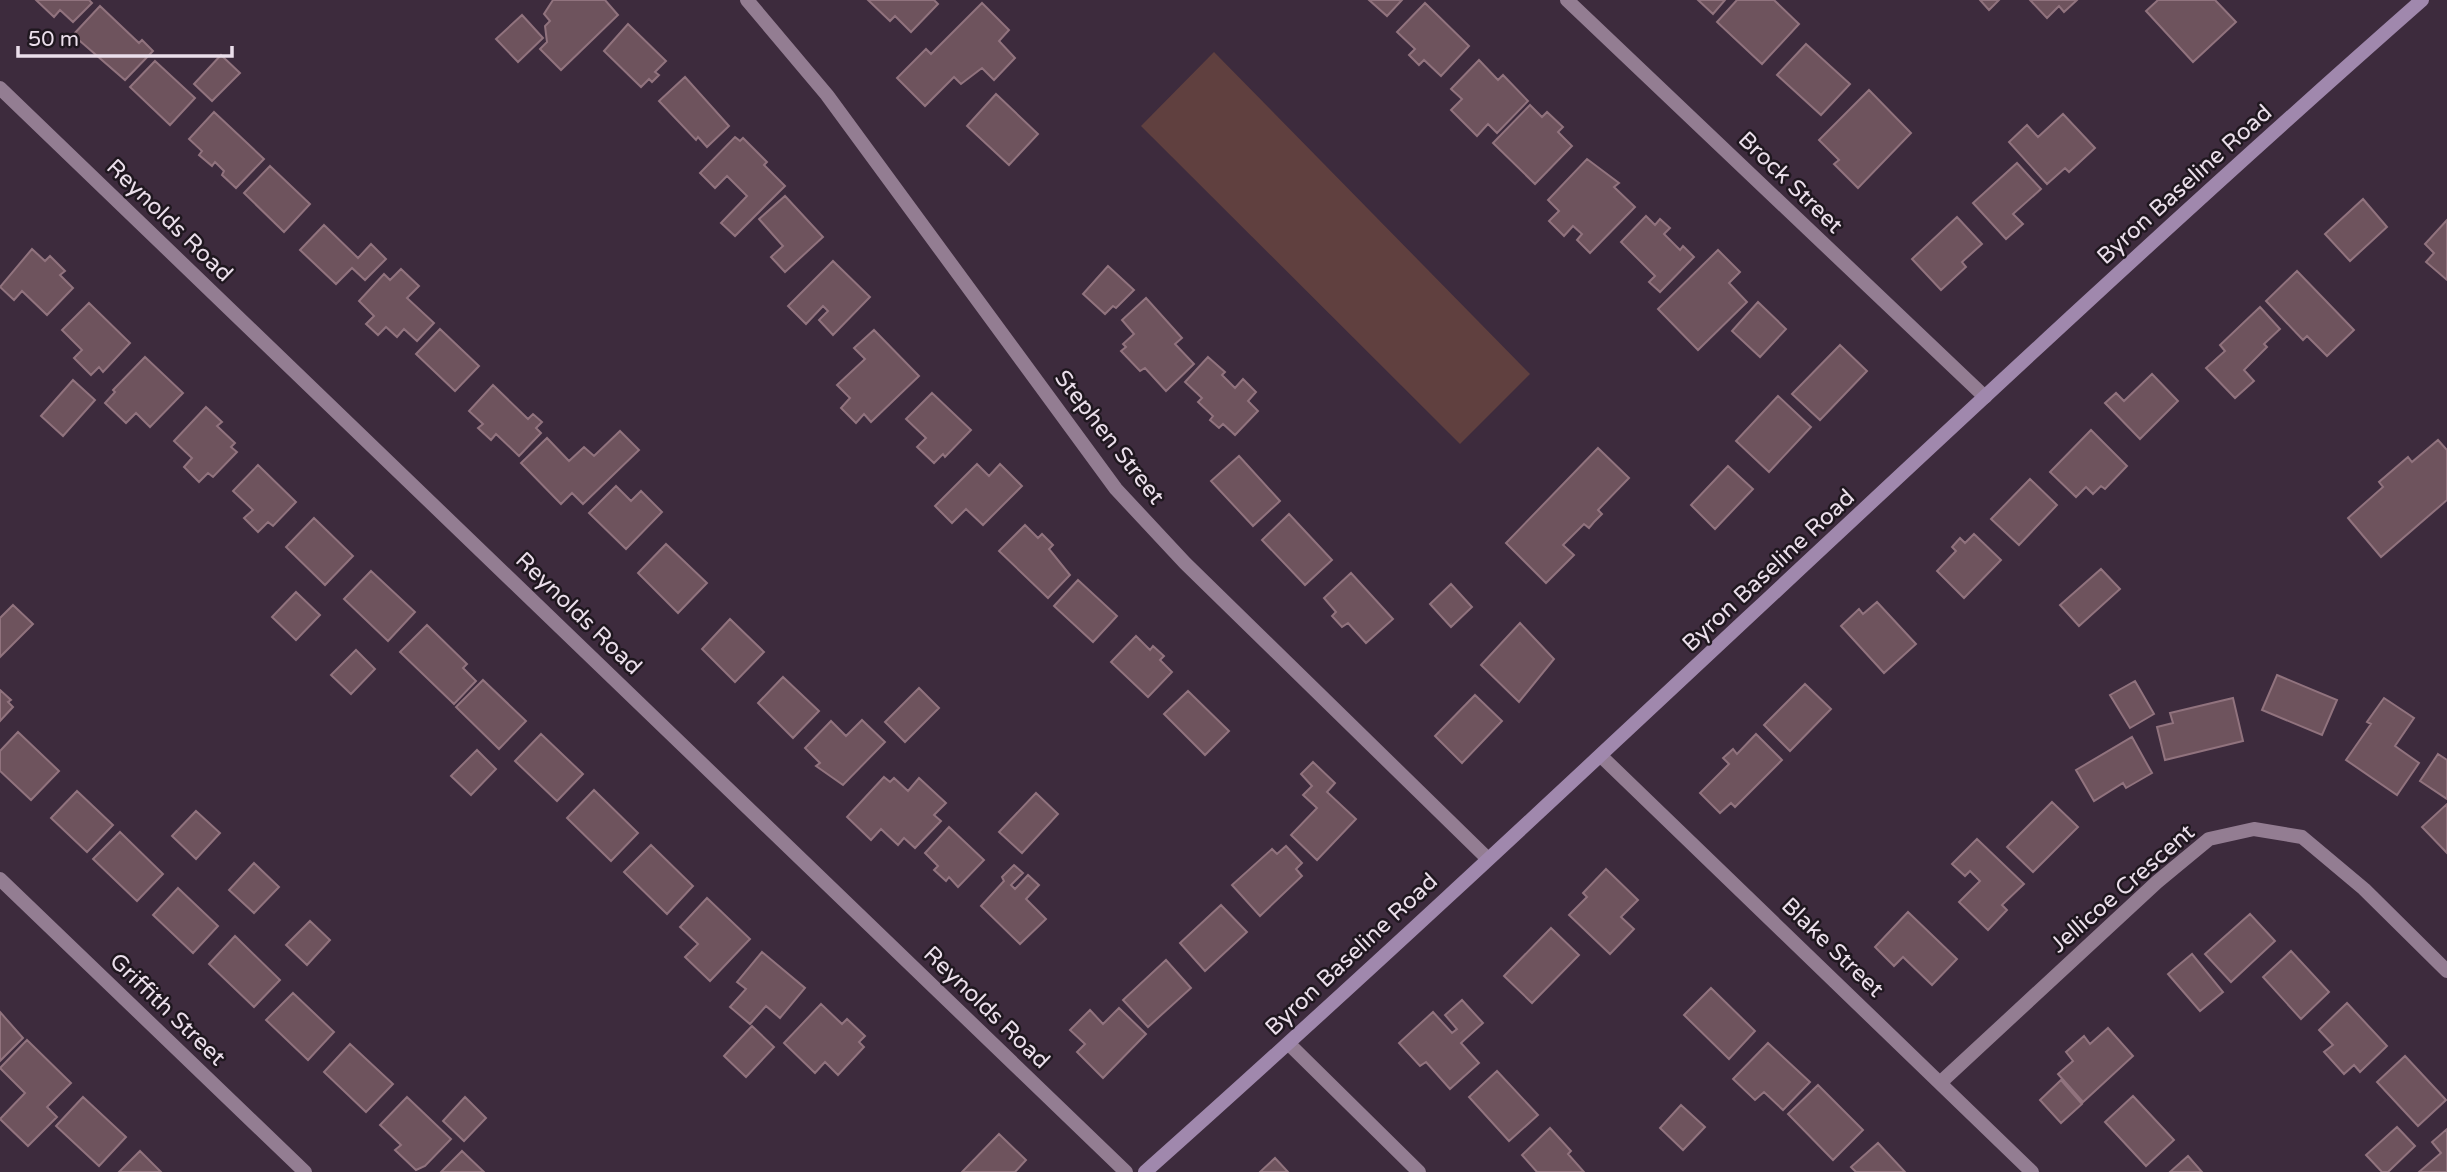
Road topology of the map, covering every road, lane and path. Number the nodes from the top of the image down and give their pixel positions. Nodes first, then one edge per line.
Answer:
1 (747, 0) edge
2 (1567, 0) edge
3 (2422, 0) edge
4 (0, 88) edge
5 (1985, 397) junction
6 (1602, 757) junction
7 (1487, 858) junction
8 (0, 879) edge
9 (2447, 971) edge
10 (1289, 1044) junction
11 (1941, 1082) junction
12 (305, 1172) edge
13 (1126, 1172) edge
14 (1144, 1172) edge
15 (1419, 1172) edge
16 (2032, 1172) edge

1 - 7 street, Stephen Street
2 - 5 street, Brock Street
3 - 5 main road, Byron Baseline Road
4 - 13 street, Reynolds Road
5 - 6 main road, Byron Baseline Road
6 - 7 main road, Byron Baseline Road
6 - 11 street, Blake Street
7 - 10 main road, Byron Baseline Road
8 - 12 street, Griffith Street
9 - 11 street, Jellicoe Crescent
10 - 14 main road, Byron Baseline Road
10 - 15 street
11 - 16 street, Blake Street

